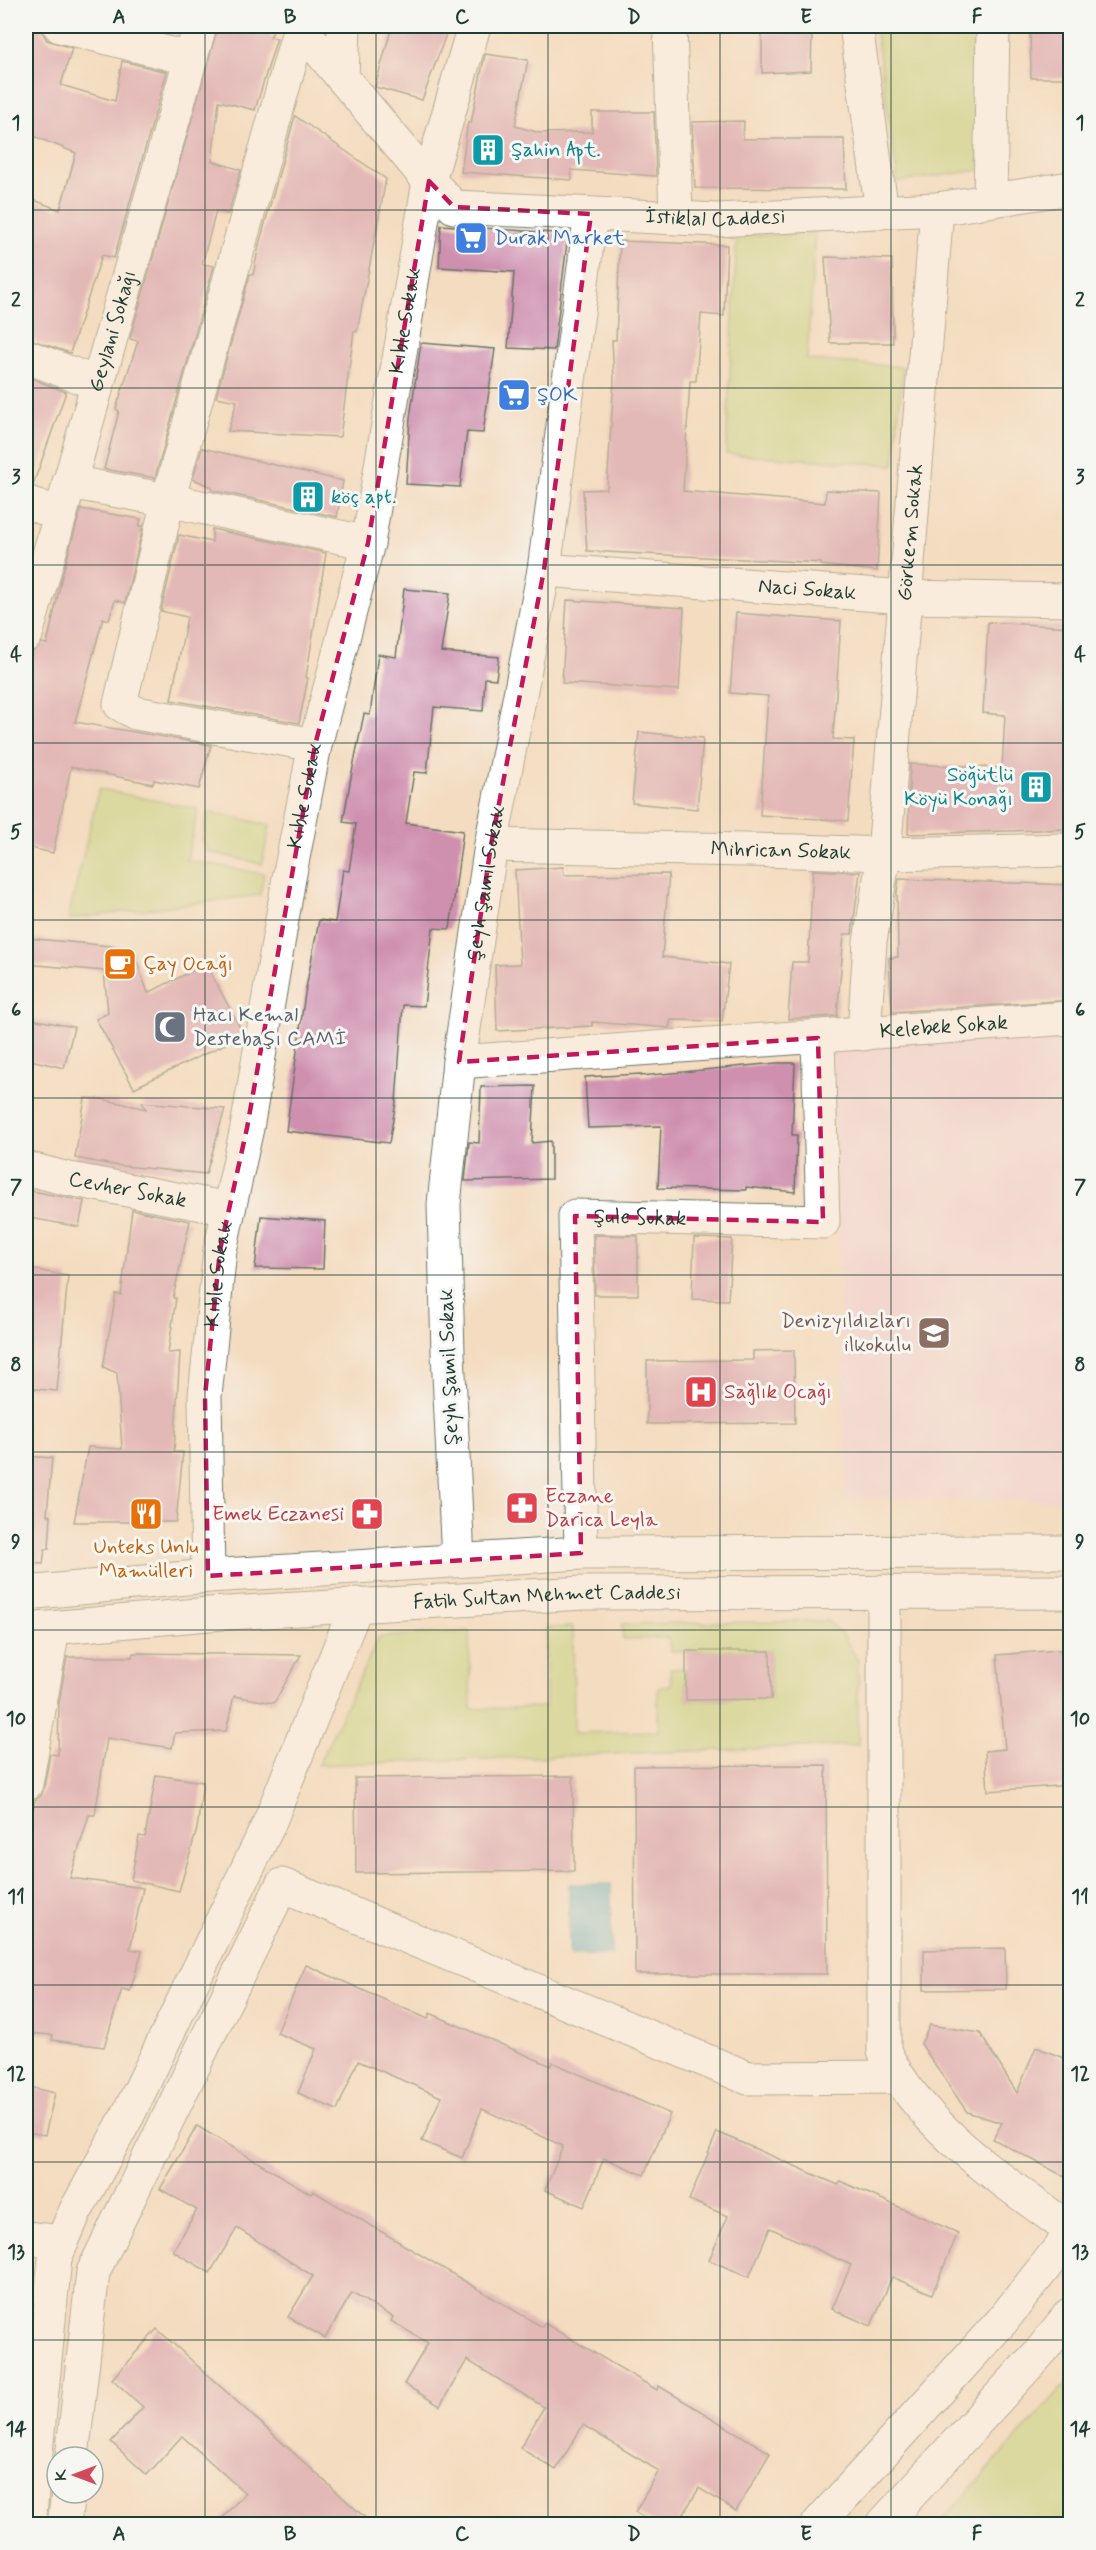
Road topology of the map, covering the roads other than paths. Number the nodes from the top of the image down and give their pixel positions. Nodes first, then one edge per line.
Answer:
1 (60, 26) edge
2 (200, 26) edge
3 (299, 26) edge
4 (344, 26) edge
5 (474, 26) edge
6 (670, 26) edge
7 (856, 26) edge
8 (993, 26) edge
9 (191, 59) junction
10 (342, 77) junction
11 (429, 181) junction
12 (1071, 188) edge
13 (990, 200) junction
14 (937, 209) junction
15 (882, 212) junction
16 (591, 214) junction
17 (676, 217) junction
18 (26, 356) edge
19 (98, 384) junction
20 (69, 482) junction
21 (168, 500) junction
22 (26, 502) edge
23 (60, 514) junction
24 (368, 543) junction
25 (544, 570) junction
26 (904, 597) junction
27 (1071, 600) edge
28 (26, 635) edge
29 (315, 745) junction
30 (491, 845) junction
31 (1071, 850) edge
32 (884, 854) junction
33 (1071, 1018) edge
34 (864, 1034) junction
35 (818, 1038) junction
36 (459, 1062) junction
37 (26, 1168) edge
38 (229, 1209) junction
39 (1071, 1552) edge
40 (581, 1553) junction
41 (458, 1560) junction
42 (208, 1576) junction
43 (884, 1591) junction
44 (1071, 1592) edge
45 (26, 1593) edge
46 (357, 1604) junction
47 (39, 1630) edge
48 (26, 1784) edge
49 (897, 2077) junction
50 (1071, 2232) edge
51 (26, 2238) edge
52 (62, 2242) junction
53 (1071, 2314) edge
54 (73, 2445) edge
55 (66, 2505) edge
56 (29, 2524) edge
57 (64, 2524) edge
58 (818, 2524) edge
59 (883, 2524) edge

1 - 9 street
2 - 9 street, Geylani Sokağı
3 - 10 street, İstiklal Caddesi
3 - 21 street
4 - 10 street
5 - 11 street, Kıble Sokak
6 - 17 street
7 - 15 street
8 - 13 street
9 - 19 street, Geylani Sokağı
10 - 11 street, İstiklal Caddesi
11 - 16 street, İstiklal Caddesi
11 - 24 street, Kıble Sokak
12 - 13 street, İstiklal Caddesi
13 - 14 street, İstiklal Caddesi
14 - 15 street, İstiklal Caddesi
14 - 26 street, Görkem Sokak
15 - 17 street, İstiklal Caddesi
16 - 17 street, İstiklal Caddesi
16 - 25 street, Şeyh Şamil Sokak
18 - 19 street
19 - 20 street, Geylani Sokağı
20 - 21 street
20 - 23 street, Geylani Sokağı
21 - 24 street
21 - 29 street
22 - 23 street
23 - 28 street, Geylani Sokağı
24 - 29 street, Kıble Sokak
25 - 26 street, Naci Sokak
25 - 30 street, Şeyh Şamil Sokak
26 - 27 street, Naci Sokak
26 - 32 street, Görkem Sokak
29 - 38 street, Kıble Sokak
30 - 32 street, Mihrican Sokak
30 - 36 street, Şeyh Şamil Sokak
31 - 32 street, Mihrican Sokak
32 - 34 street
33 - 34 street, Kelebek Sokak
34 - 35 street, Kelebek Sokak
35 - 36 street, Kelebek Sokak
35 - 40 street, Şule Sokak
36 - 41 street, Şeyh Şamil Sokak
37 - 38 street, Cevher Sokak
38 - 42 street, Kıble Sokak
39 - 40 street, Fatih Sultan Mehmet Caddesi
40 - 41 street, Fatih Sultan Mehmet Caddesi
41 - 42 street, Fatih Sultan Mehmet Caddesi
42 - 45 street, Fatih Sultan Mehmet Caddesi
43 - 44 street, Fatih Sultan Mehmet Caddesi
43 - 46 street, Fatih Sultan Mehmet Caddesi
43 - 49 street
46 - 47 street, Fatih Sultan Mehmet Caddesi
46 - 52 street
47 - 48 street
49 - 50 street
49 - 54 street
50 - 58 street
51 - 52 street
52 - 56 street
53 - 59 street
55 - 57 street

